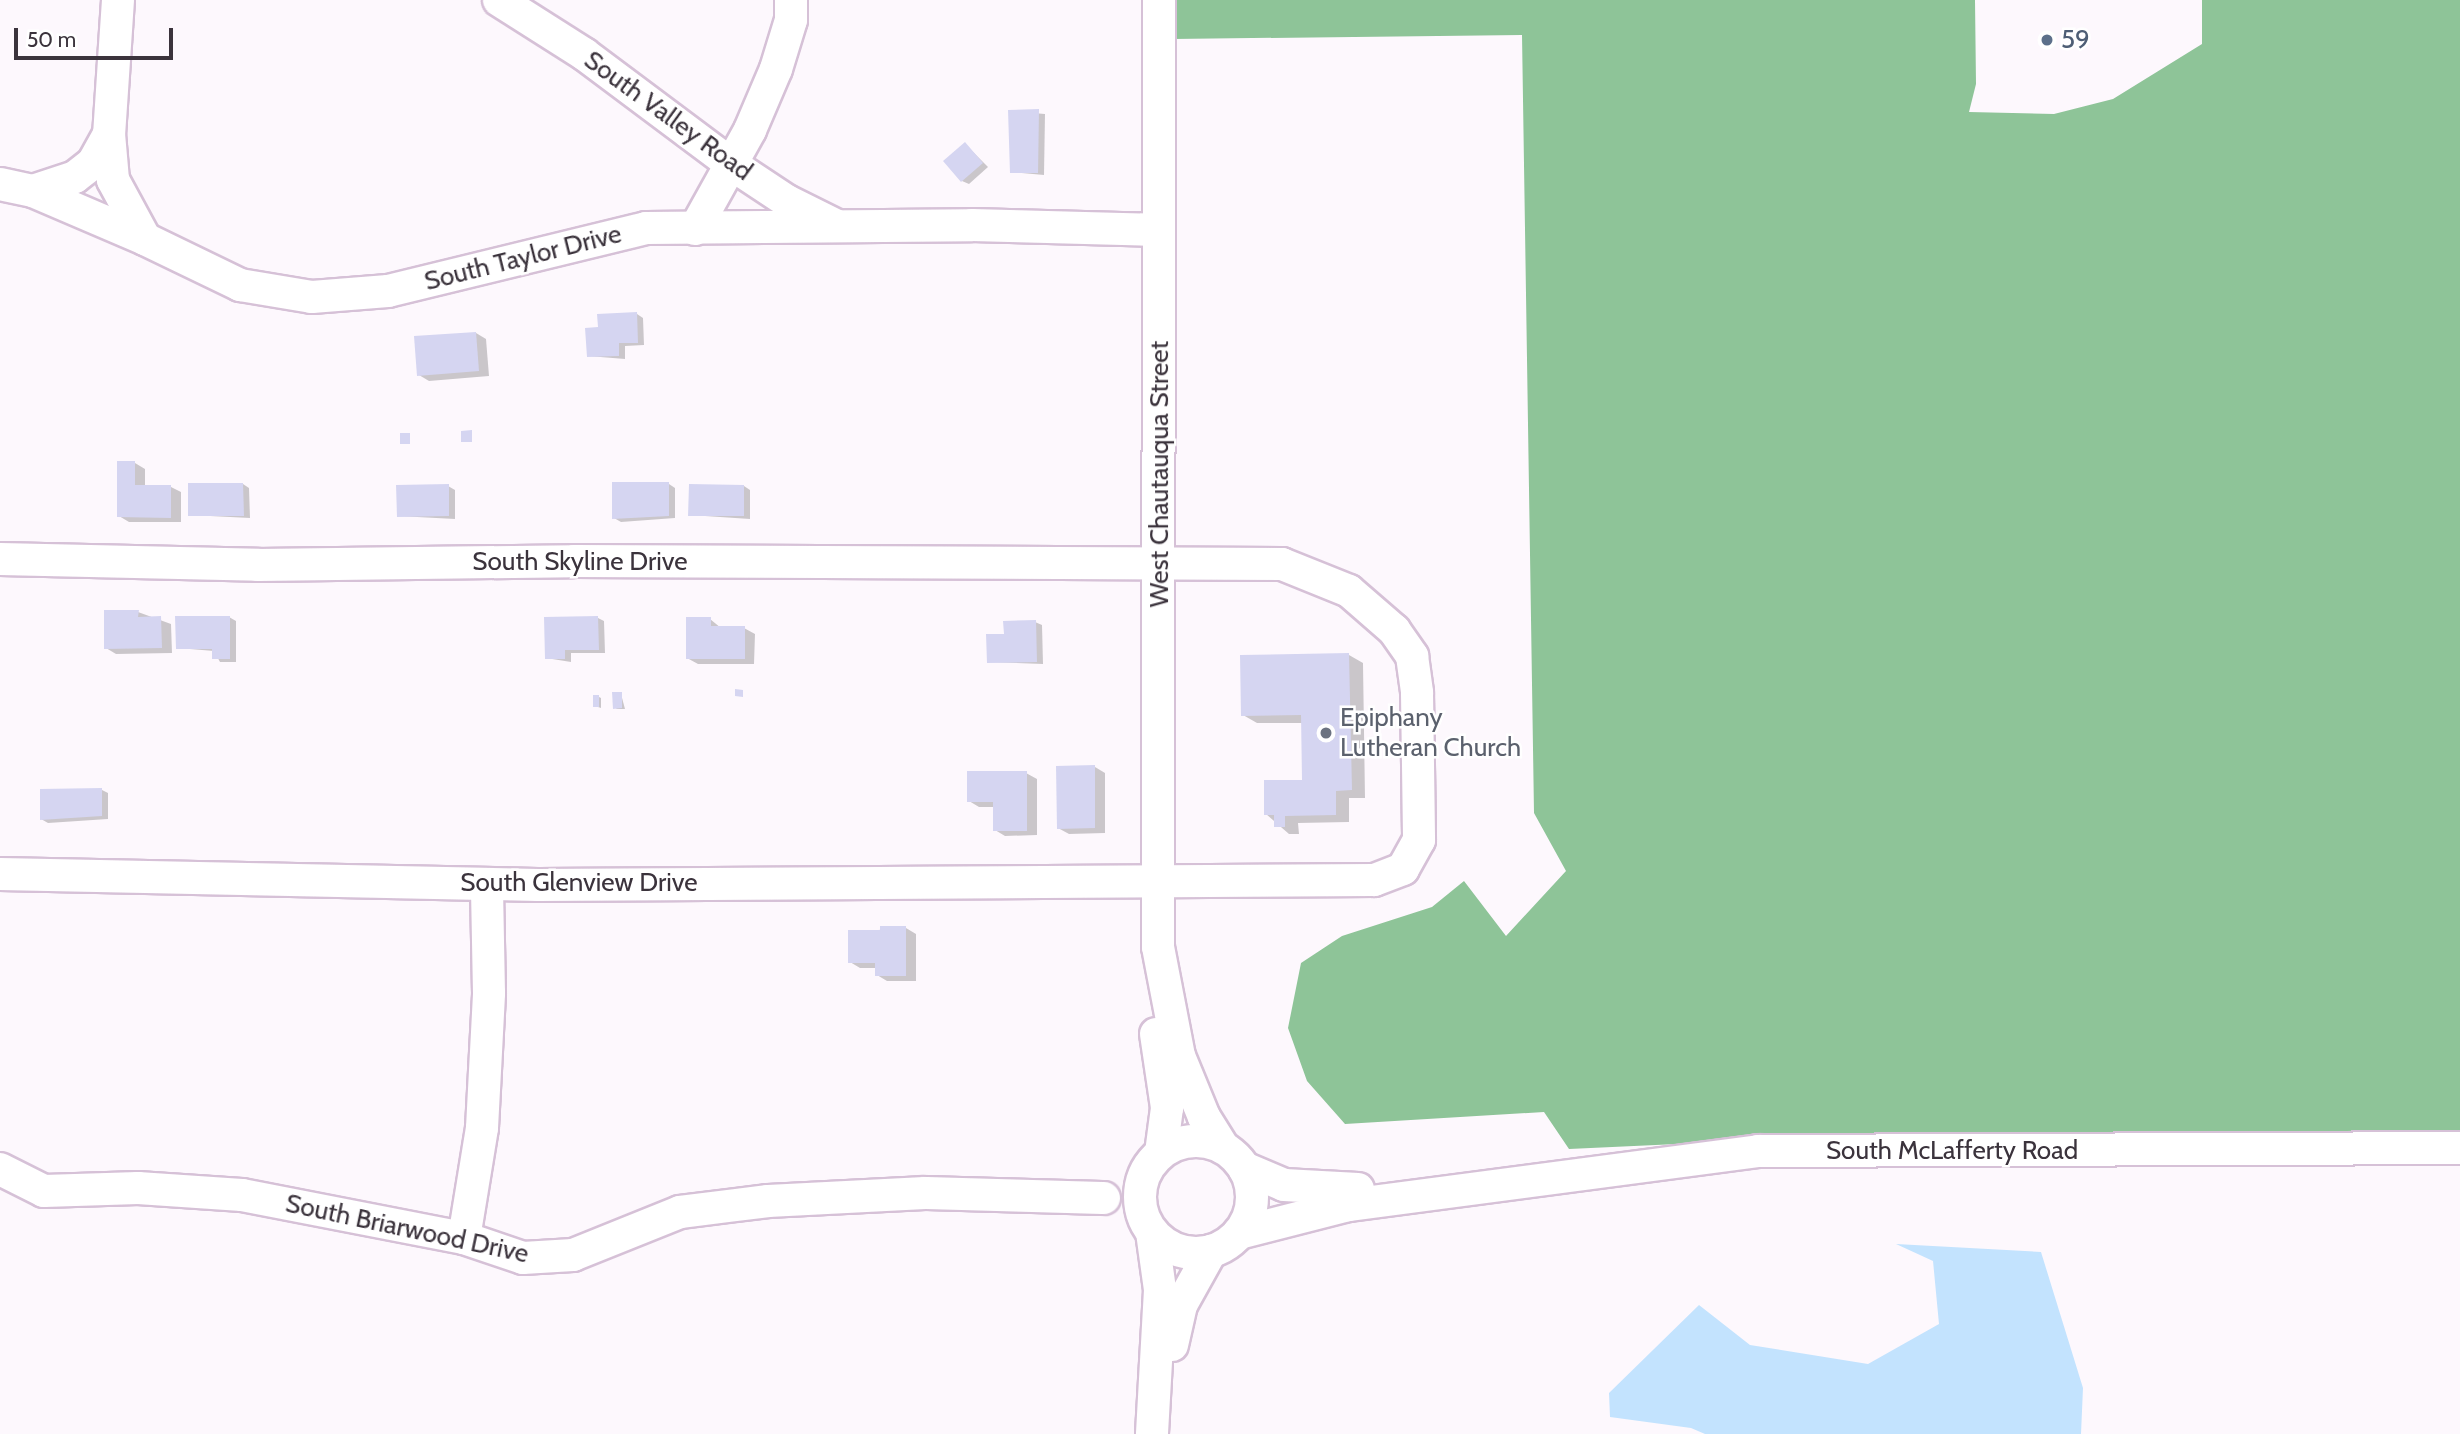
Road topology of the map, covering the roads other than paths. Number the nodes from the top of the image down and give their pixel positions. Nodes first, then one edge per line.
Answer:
1 (118, 0) edge
2 (499, 0) edge
3 (791, 0) edge
4 (1158, 0) edge
5 (109, 134) junction
6 (731, 164) junction
7 (0, 184) edge
8 (33, 191) junction
9 (839, 228) junction
10 (695, 229) junction
11 (1159, 230) junction
12 (145, 239) junction
13 (0, 559) edge
14 (1160, 564) junction
15 (0, 874) edge
16 (1158, 880) junction
17 (487, 885) junction
18 (1158, 947) junction
19 (2460, 1148) edge
20 (1161, 1153) junction
21 (1233, 1158) junction
22 (0, 1169) edge
23 (1446, 1190) junction
24 (1104, 1198) dead end
25 (1152, 1232) junction
26 (1238, 1233) junction
27 (464, 1238) junction
28 (1211, 1251) junction
29 (1152, 1434) edge
30 (1166, 1434) edge

1 - 5 street
2 - 6 street, South Valley Road
3 - 6 street
4 - 11 street, West Chautauqua Street
5 - 8 street
5 - 12 street
6 - 9 street, South Valley Road
6 - 10 street
7 - 8 street
8 - 12 street, South Taylor Drive
9 - 10 street, South Taylor Drive
9 - 11 street, South Taylor Drive
10 - 12 street, South Taylor Drive
11 - 14 street, West Chautauqua Street
13 - 14 street, South Skyline Drive
14 - 16 street, West Chautauqua Street
14 - 16 street, South Skyline Drive
15 - 17 street, South Glenview Drive
16 - 17 street, South Glenview Drive
16 - 18 street, West Chautauqua Street
17 - 27 street
18 - 20 street, West Chautauqua Street
18 - 21 street, West Chautauqua Street
19 - 23 street, South McLafferty Road
20 - 21 street
20 - 25 street, West Chautauqua Street
21 - 23 street, South McLafferty Road
21 - 26 street, West Chautauqua Street
22 - 27 street, South Briarwood Drive
23 - 26 street, South McLafferty Road
24 - 27 street, South Briarwood Drive
25 - 28 street
25 - 29 street, West Chautauqua Street
26 - 28 street
28 - 30 street

